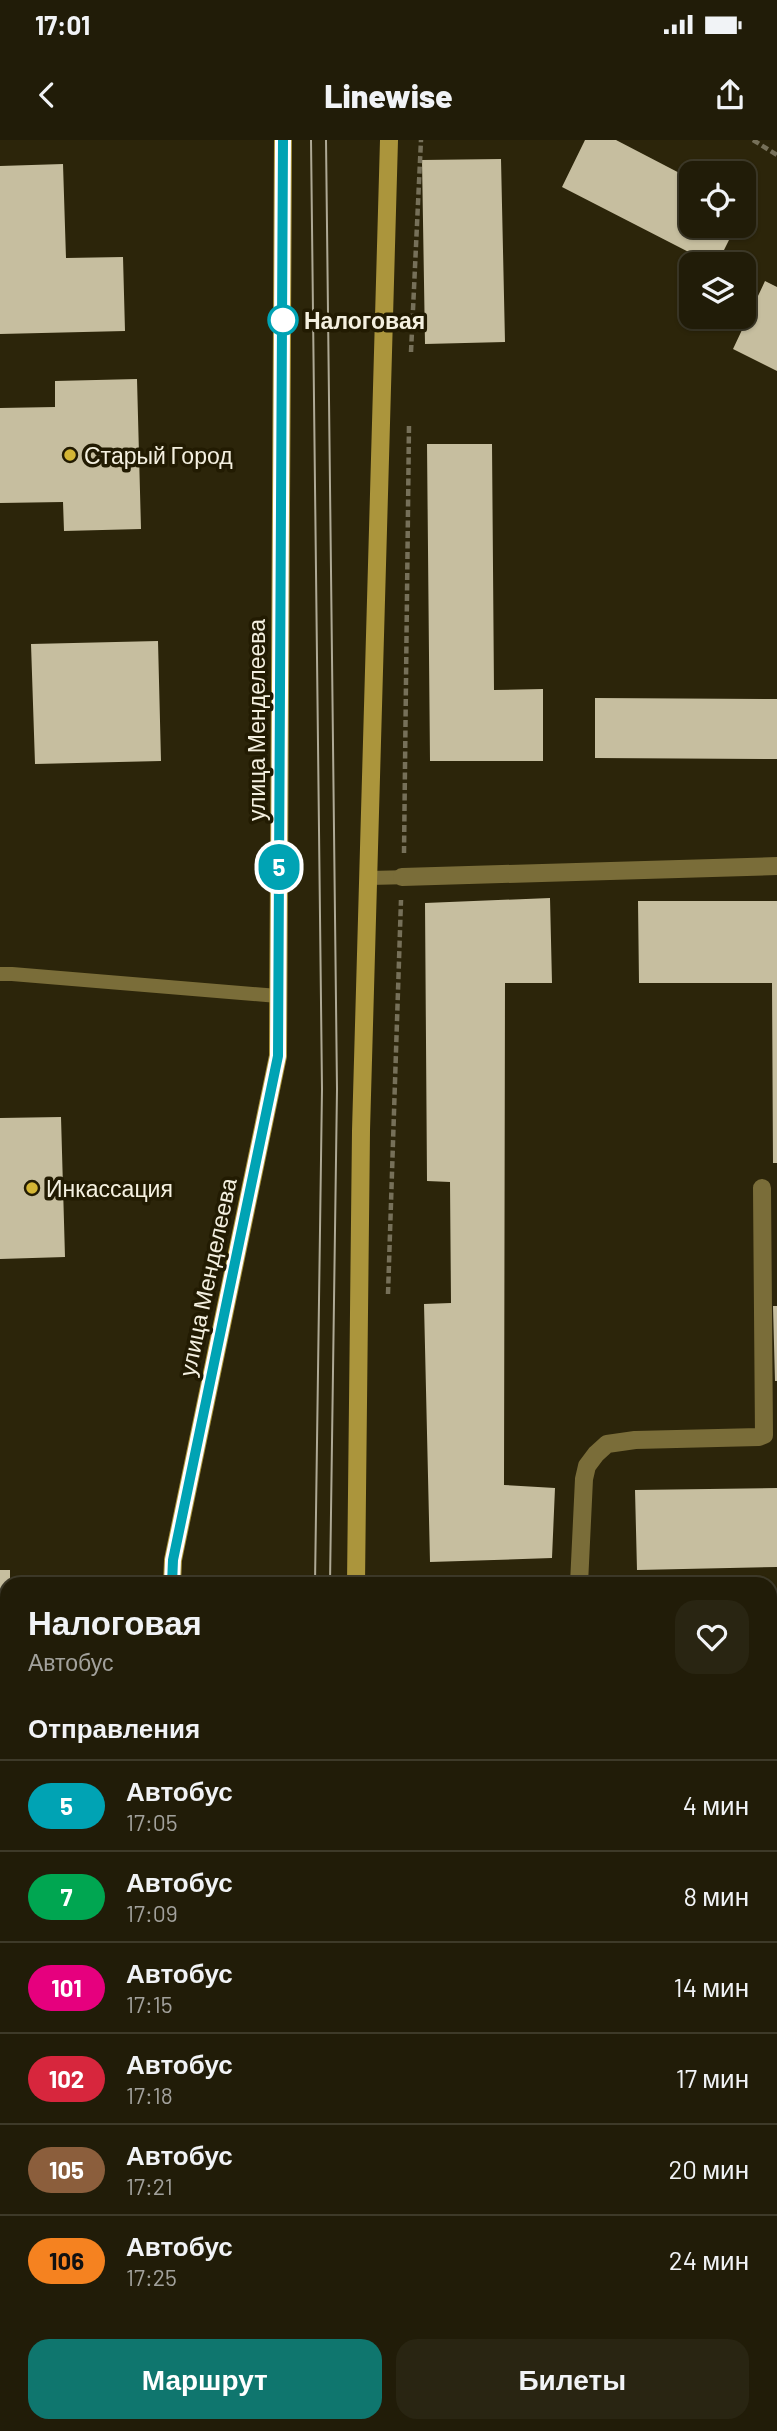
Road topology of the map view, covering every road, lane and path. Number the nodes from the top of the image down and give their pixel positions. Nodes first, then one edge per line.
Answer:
1 (283, 140) edge
2 (389, 140) edge
3 (752, 140) edge
4 (777, 155) edge
5 (777, 866) edge
6 (402, 877) joint
7 (369, 878) junction
8 (0, 974) edge
9 (278, 996) junction
10 (762, 1188) dead end
11 (172, 1577) edge
12 (356, 1577) edge
13 (579, 1577) edge

1 - 9 main road, улица Менделеева
2 - 7 main road
3 - 4 path
5 - 6 street
6 - 7 lane
7 - 12 main road
8 - 9 lane
9 - 11 main road, улица Менделеева
10 - 13 street

